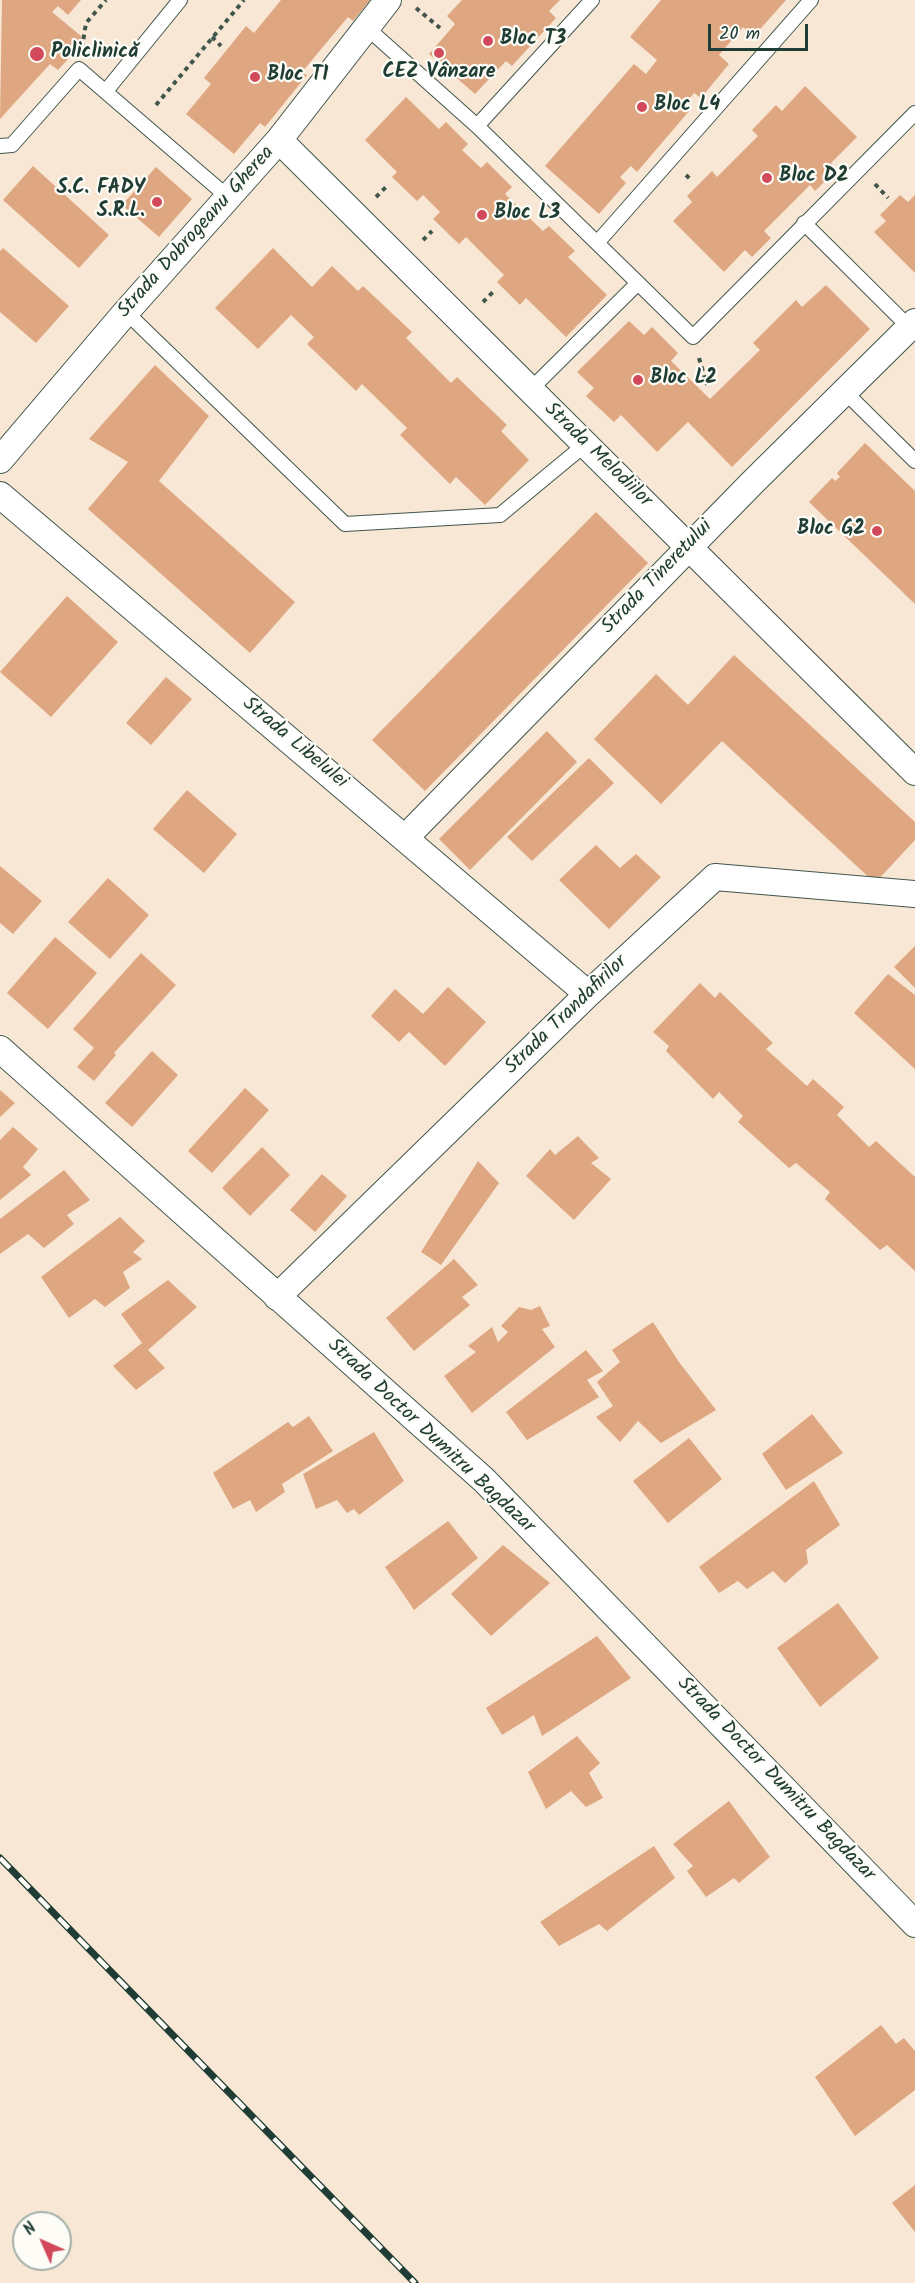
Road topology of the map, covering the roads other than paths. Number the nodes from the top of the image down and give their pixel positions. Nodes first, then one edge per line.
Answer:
1 (180, 0) edge
2 (388, 0) edge
3 (592, 0) edge
4 (811, 0) edge
5 (366, 27) junction
6 (106, 91) junction
7 (915, 113) edge
8 (477, 126) junction
9 (279, 140) junction
10 (0, 146) edge
11 (229, 198) junction
12 (804, 224) junction
13 (597, 243) junction
14 (638, 283) junction
15 (126, 312) junction
16 (912, 325) edge
17 (530, 390) junction
18 (845, 392) junction
19 (587, 443) junction
20 (0, 460) edge
21 (915, 461) edge
22 (0, 495) edge
23 (689, 547) junction
24 (915, 772) edge
25 (405, 838) junction
26 (915, 894) edge
27 (588, 994) junction
28 (0, 1049) edge
29 (277, 1297) junction
30 (915, 1924) edge

1 - 6 lane
2 - 5 street, Strada Dobrogeanu Gherea
3 - 8 lane
4 - 13 lane
5 - 8 lane
5 - 9 street, Strada Dobrogeanu Gherea
6 - 10 lane
6 - 11 lane
7 - 12 lane
8 - 13 lane
9 - 11 street, Strada Dobrogeanu Gherea
9 - 17 street, Strada Melodiilor
11 - 15 street, Strada Dobrogeanu Gherea
12 - 14 lane
12 - 16 lane
13 - 14 lane
14 - 17 lane
15 - 19 lane
15 - 20 street, Strada Dobrogeanu Gherea
16 - 18 street, Strada Tineretului
17 - 19 street, Strada Melodiilor
18 - 21 lane
18 - 23 street, Strada Tineretului
19 - 23 street, Strada Melodiilor
22 - 25 street, Strada Libelulei
23 - 24 street, Strada Melodiilor
23 - 25 street, Strada Tineretului
25 - 27 street, Strada Libelulei
26 - 27 street, Strada Trandafirilor
27 - 29 street, Strada Trandafirilor
28 - 29 street, Strada Doctor Dumitru Bagdazar
29 - 30 street, Strada Doctor Dumitru Bagdazar

